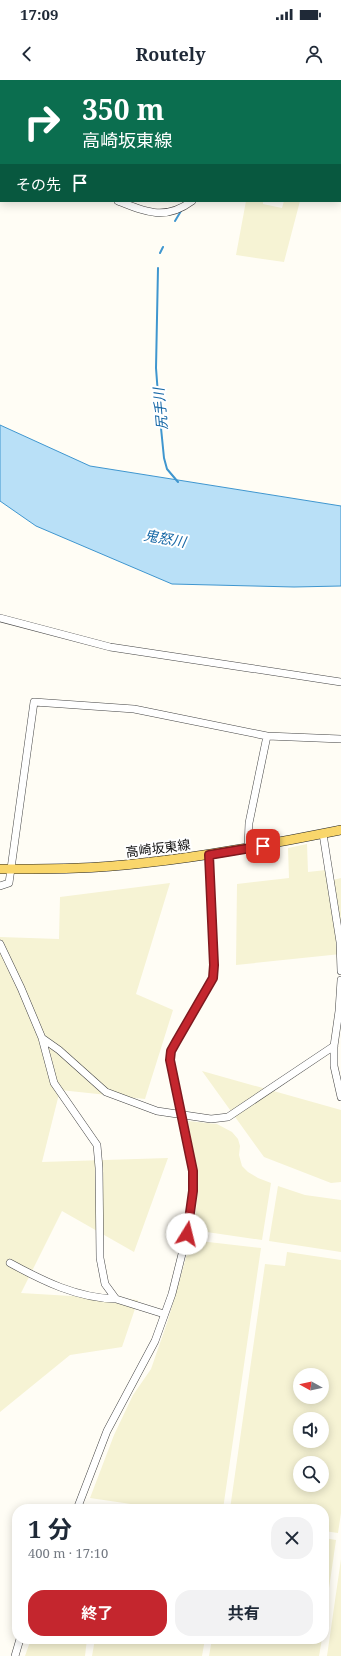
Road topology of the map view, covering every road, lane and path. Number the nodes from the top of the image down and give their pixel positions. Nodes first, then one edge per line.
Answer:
1 (121, 202) edge
2 (190, 202) edge
3 (0, 618) edge
4 (341, 682) edge
5 (267, 736) junction
6 (341, 740) edge
7 (341, 830) edge
8 (322, 834) junction
9 (248, 849) junction
10 (209, 855) junction
11 (0, 869) edge
12 (12, 869) junction
13 (0, 886) edge
14 (0, 944) edge
15 (341, 971) edge
16 (341, 980) edge
17 (42, 1038) junction
18 (334, 1046) junction
19 (341, 1098) edge
20 (182, 1116) junction
21 (10, 1263) dead end
22 (116, 1299) junction
23 (164, 1314) junction
24 (79, 1504) edge
25 (19, 1644) edge
26 (15, 1656) edge

1 - 2 street
3 - 4 street
5 - 6 street
5 - 9 street
5 - 12 street
7 - 8 main road, 高崎坂東線
8 - 9 main road, 高崎坂東線
8 - 15 street
9 - 10 main road, 高崎坂東線
10 - 12 main road, 高崎坂東線
10 - 20 street
11 - 12 main road, 高崎坂東線
12 - 13 street
14 - 17 street
16 - 18 street
17 - 20 street
17 - 22 street
18 - 19 street
18 - 20 street
20 - 23 street
21 - 22 street
22 - 23 street
23 - 24 street
25 - 26 street

